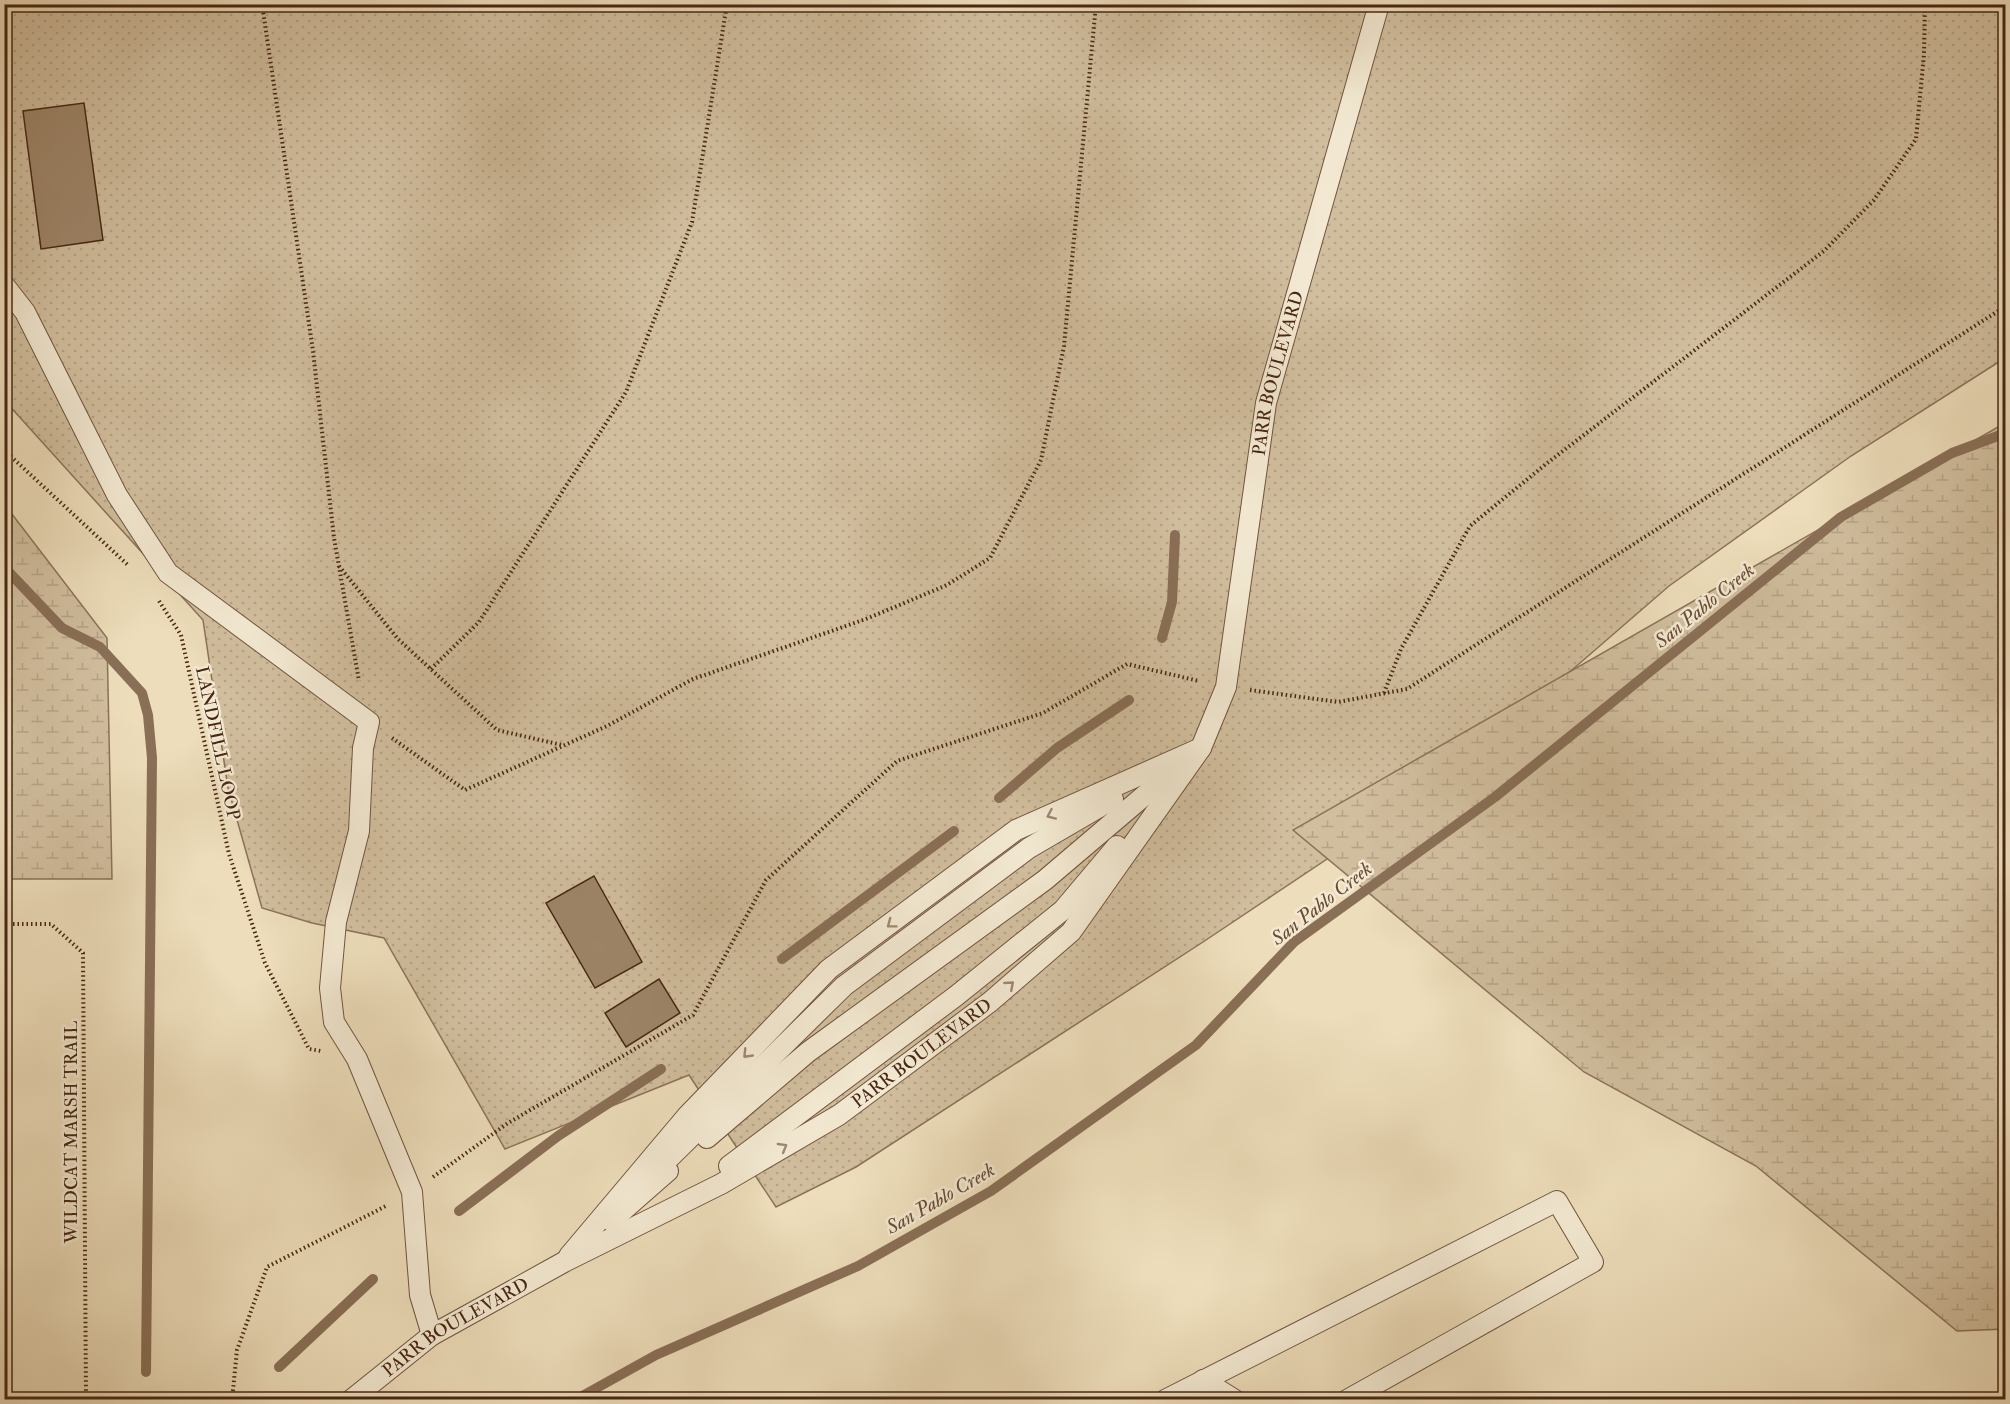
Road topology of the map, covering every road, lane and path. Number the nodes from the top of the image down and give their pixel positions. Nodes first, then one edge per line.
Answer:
1 (262, 4) edge
2 (727, 4) edge
3 (1096, 4) edge
4 (1379, 4) edge
5 (1925, 4) edge
6 (4, 285) edge
7 (4, 450) edge
8 (339, 565) junction
9 (131, 569) dead end
10 (153, 593) dead end
11 (431, 669) junction
12 (1384, 693) dead end
13 (369, 722) junction
14 (564, 746) junction
15 (1201, 748) junction
16 (4, 924) edge
17 (357, 1059) junction
18 (412, 1192) junction
19 (564, 1262) junction
20 (432, 1335) junction
21 (1203, 1380) junction
22 (86, 1400) edge
23 (232, 1400) edge
24 (351, 1400) edge
25 (1165, 1400) edge
26 (1235, 1400) edge
27 (1347, 1400) edge

1 - 8 path
2 - 11 path
3 - 14 path
4 - 15 lane, PARR BOULEVARD
5 - 12 path
6 - 13 lane
7 - 9 path
8 - 11 path
8 - 13 path
10 - 17 path, LANDFILL LOOP
11 - 14 path
13 - 14 path
13 - 17 lane
15 - 19 lane
15 - 19 lane, PARR BOULEVARD
15 - 19 lane, PARR BOULEVARD
16 - 22 path, WILDCAT MARSH TRAIL
17 - 18 lane
18 - 20 lane
18 - 23 path
19 - 20 lane, PARR BOULEVARD
20 - 24 lane, PARR BOULEVARD
21 - 25 lane
21 - 26 lane
21 - 27 lane

